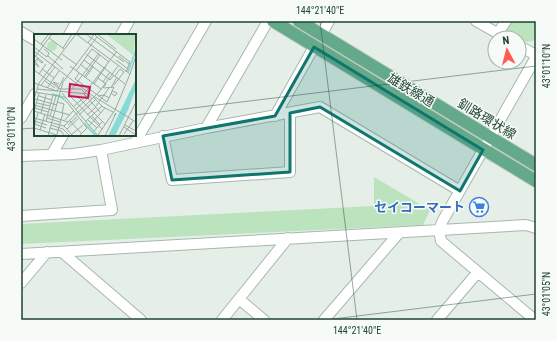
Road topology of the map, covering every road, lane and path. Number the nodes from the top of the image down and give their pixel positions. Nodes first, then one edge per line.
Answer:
1 (77, 21) edge
2 (129, 21) edge
3 (206, 21) edge
4 (268, 21) edge
5 (273, 21) edge
6 (299, 21) edge
7 (329, 21) edge
8 (476, 21) edge
9 (492, 30) edge
10 (21, 32) edge
11 (70, 34) edge
12 (122, 34) edge
13 (321, 35) junction
14 (34, 39) edge
15 (314, 47) junction
16 (527, 51) edge
17 (536, 56) edge
18 (34, 95) edge
19 (24, 106) edge
20 (290, 113) junction
21 (275, 116) junction
22 (21, 118) edge
23 (206, 128) junction
24 (62, 136) edge
25 (163, 136) junction
26 (490, 137) junction
27 (136, 141) junction
28 (101, 150) junction
29 (483, 150) junction
30 (52, 154) junction
31 (21, 156) edge
32 (536, 165) edge
33 (536, 181) edge
34 (460, 191) junction
35 (21, 216) edge
36 (536, 228) edge
37 (439, 230) junction
38 (399, 233) junction
39 (288, 238) junction
40 (47, 252) junction
41 (62, 252) junction
42 (21, 254) edge
43 (478, 272) junction
44 (21, 283) edge
45 (239, 299) junction
46 (140, 320) edge
47 (222, 320) edge
48 (264, 320) edge
49 (324, 320) edge
50 (437, 320) edge
51 (535, 320) edge

1 - 11 street
2 - 12 street
3 - 27 street
4 - 23 street
5 - 15 main road, 雄鉄線通
6 - 13 main road
7 - 13 street
8 - 9 street
10 - 14 street
13 - 26 main road, 釧路環状線
15 - 21 street
15 - 29 main road, 雄鉄線通
16 - 17 street
17 - 26 street
18 - 19 street
19 - 22 street
20 - 21 street
20 - 25 street
20 - 34 street
21 - 23 street
23 - 25 street
24 - 30 street
25 - 27 street
26 - 29 street
26 - 32 main road, 釧路環状線
27 - 28 street
28 - 30 street
28 - 35 street
29 - 33 main road, 雄鉄線通
29 - 34 street
30 - 31 street
34 - 37 street
36 - 37 street
37 - 38 street
37 - 43 street
38 - 39 street
38 - 49 street
39 - 41 street
39 - 45 street
40 - 41 street
40 - 42 street
40 - 44 street
41 - 46 street
43 - 50 street
43 - 51 street
45 - 47 street
45 - 48 street

